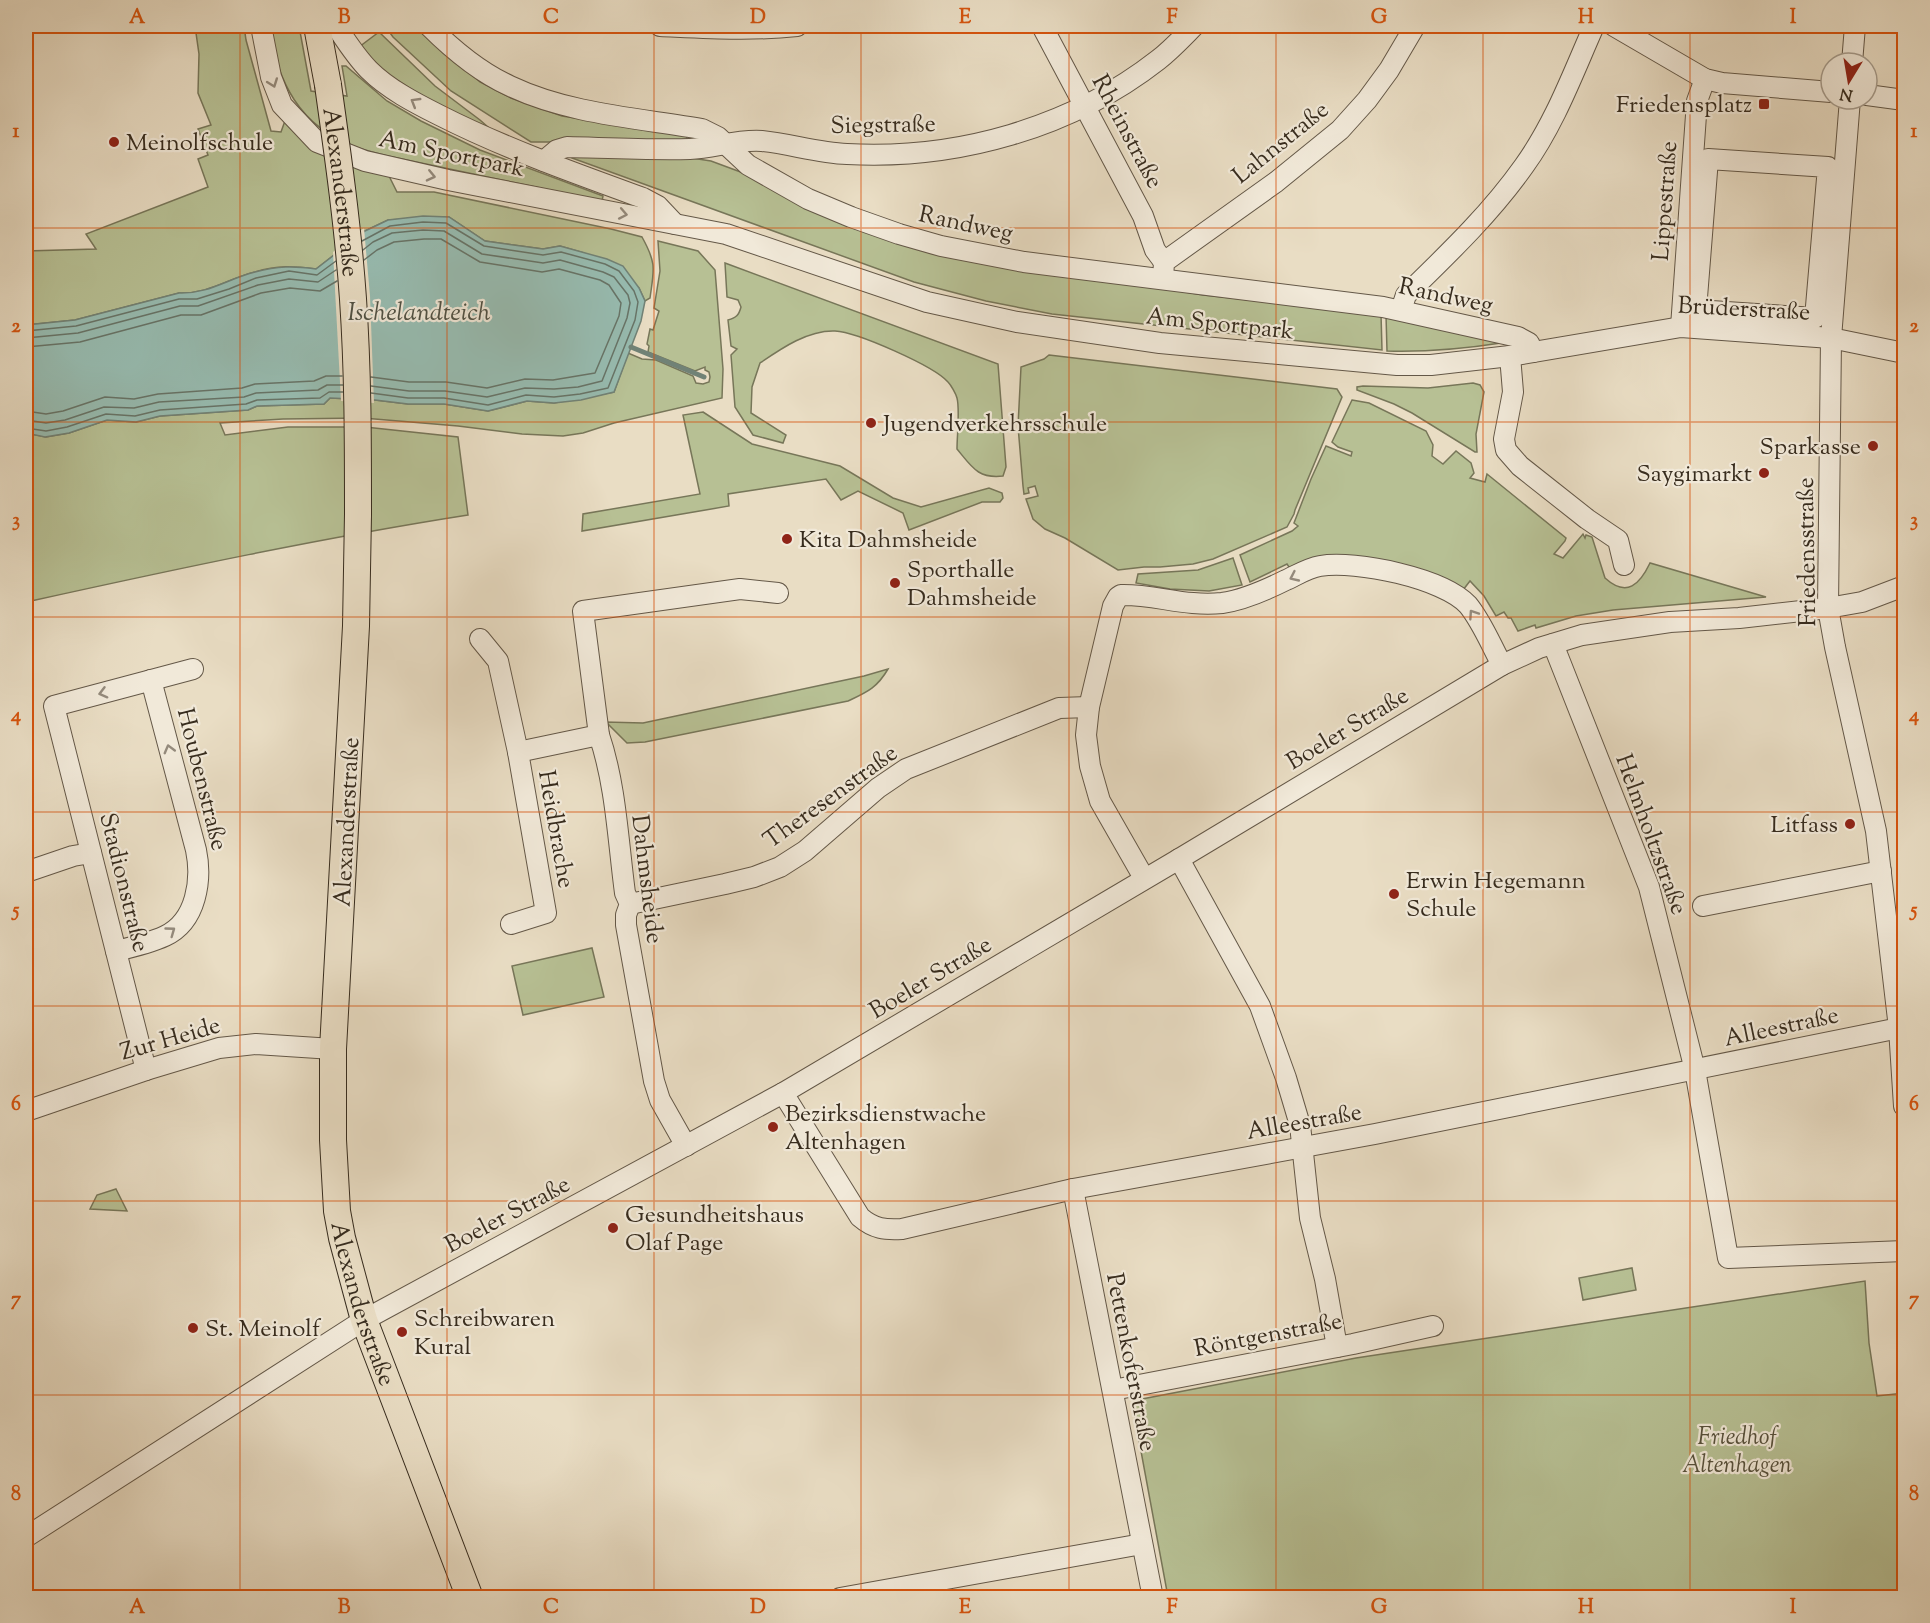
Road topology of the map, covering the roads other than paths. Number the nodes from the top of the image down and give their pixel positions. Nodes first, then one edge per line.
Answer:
1 (261, 26) edge
2 (317, 26) edge
3 (336, 26) edge
4 (429, 26) edge
5 (660, 26) edge
6 (797, 26) edge
7 (1042, 26) edge
8 (1194, 26) edge
9 (1415, 26) edge
10 (1594, 26) edge
11 (1614, 26) edge
12 (1855, 26) edge
13 (1853, 51) edge
14 (1706, 80) junction
15 (1819, 91) edge
16 (1879, 97) edge
17 (1905, 100) edge
18 (1086, 105) junction
19 (1849, 111) edge
20 (727, 145) junction
21 (544, 161) junction
22 (675, 224) junction
23 (1163, 270) junction
24 (1401, 310) junction
25 (1815, 318) joint
26 (1681, 327) junction
27 (1831, 338) junction
28 (1533, 352) junction
29 (1905, 353) edge
30 (1510, 356) junction
31 (1624, 565) dead end
32 (1905, 586) edge
33 (778, 593) dead end
34 (1828, 608) junction
35 (480, 639) dead end
36 (1552, 644) junction
37 (1502, 665) junction
38 (193, 669) dead end
39 (152, 680) junction
40 (54, 706) joint
41 (1089, 707) junction
42 (599, 735) junction
43 (518, 752) junction
44 (91, 853) junction
45 (1179, 859) junction
46 (1881, 871) junction
47 (26, 872) edge
48 (1144, 878) junction
49 (630, 904) junction
50 (1703, 906) dead end
51 (511, 924) dead end
52 (116, 951) junction
53 (1902, 1027) edge
54 (333, 1049) junction
55 (146, 1070) junction
56 (1695, 1070) junction
57 (783, 1093) junction
58 (1905, 1106) edge
59 (26, 1111) edge
60 (686, 1146) junction
61 (1302, 1148) junction
62 (1073, 1189) junction
63 (1905, 1251) edge
64 (364, 1320) junction
65 (1433, 1326) dead end
66 (1337, 1347) junction
67 (1113, 1390) junction
68 (26, 1537) edge
69 (1142, 1544) junction
70 (470, 1598) edge
71 (840, 1598) edge
72 (1153, 1598) edge

1 -> 22 street, Am Sportpark
2 - 54 main road, Alexanderstraße, bridge
21 -> 3 street, Am Sportpark
4 - 20 street, Randweg
5 - 6 street
7 - 18 street, Rheinstraße
8 - 18 street, Siegstraße
9 - 23 street, Lahnstraße
10 - 24 street
11 - 14 street
12 - 13 street
14 - 15 street
14 - 26 street, Lippestraße
16 - 17 street
18 - 20 street, Siegstraße
18 - 23 street, Rheinstraße
19 - 27 street, Friedensstraße
20 - 21 street, Siegstraße
20 - 23 street, Randweg
21 - 22 street, Am Sportpark
22 - 30 street, Am Sportpark
23 - 24 street, Randweg
24 - 28 street, Randweg
25 - 25 street
26 - 27 street, Brüderstraße
26 - 28 street, Brüderstraße
27 - 29 street, Brüderstraße
27 - 34 street, Friedensstraße
28 - 30 street, Brüderstraße
30 - 31 street
32 - 34 street, Boeler Straße
33 - 42 street, Dahmsheide
34 - 36 street, Boeler Straße
34 - 46 street, Friedensstraße
35 - 43 street, Heidbrache
36 - 37 street, Boeler Straße
36 - 56 street, Helmholtzstraße
37 -> 41 street
37 - 45 street, Boeler Straße
38 - 39 street, Houbenstraße
39 -> 40 street, Houbenstraße
52 -> 39 street, Houbenstraße
40 - 44 street, Stadionstraße
41 - 48 street
41 - 49 street, Theresenstraße
42 - 43 street, Heidbrache
42 - 49 street, Dahmsheide
43 - 51 street, Heidbrache
44 - 47 street
44 - 52 street, Stadionstraße
45 - 48 street, Boeler Straße
45 - 61 street
46 - 50 street
46 - 53 street, Friedensstraße
48 - 57 street, Boeler Straße
49 - 60 street, Dahmsheide
52 - 55 street, Stadionstraße
53 - 56 street, Alleestraße
53 - 58 street, Friedensstraße
54 - 55 street, Zur Heide
54 - 64 main road, Alexanderstraße
55 - 59 street, Zur Heide
56 - 61 street, Alleestraße
56 - 63 street, Helmholtzstraße
57 - 60 street, Boeler Straße
57 - 62 street, Alleestraße
60 - 64 street, Boeler Straße
61 - 62 street, Alleestraße
61 - 66 street
62 - 67 street, Pettenkoferstraße
64 - 68 street, Boeler Straße
64 - 70 main road, Alexanderstraße
65 - 66 street, Röntgenstraße
66 - 67 street, Röntgenstraße
67 - 69 street, Pettenkoferstraße
69 - 71 street
69 - 72 street, Pettenkoferstraße

